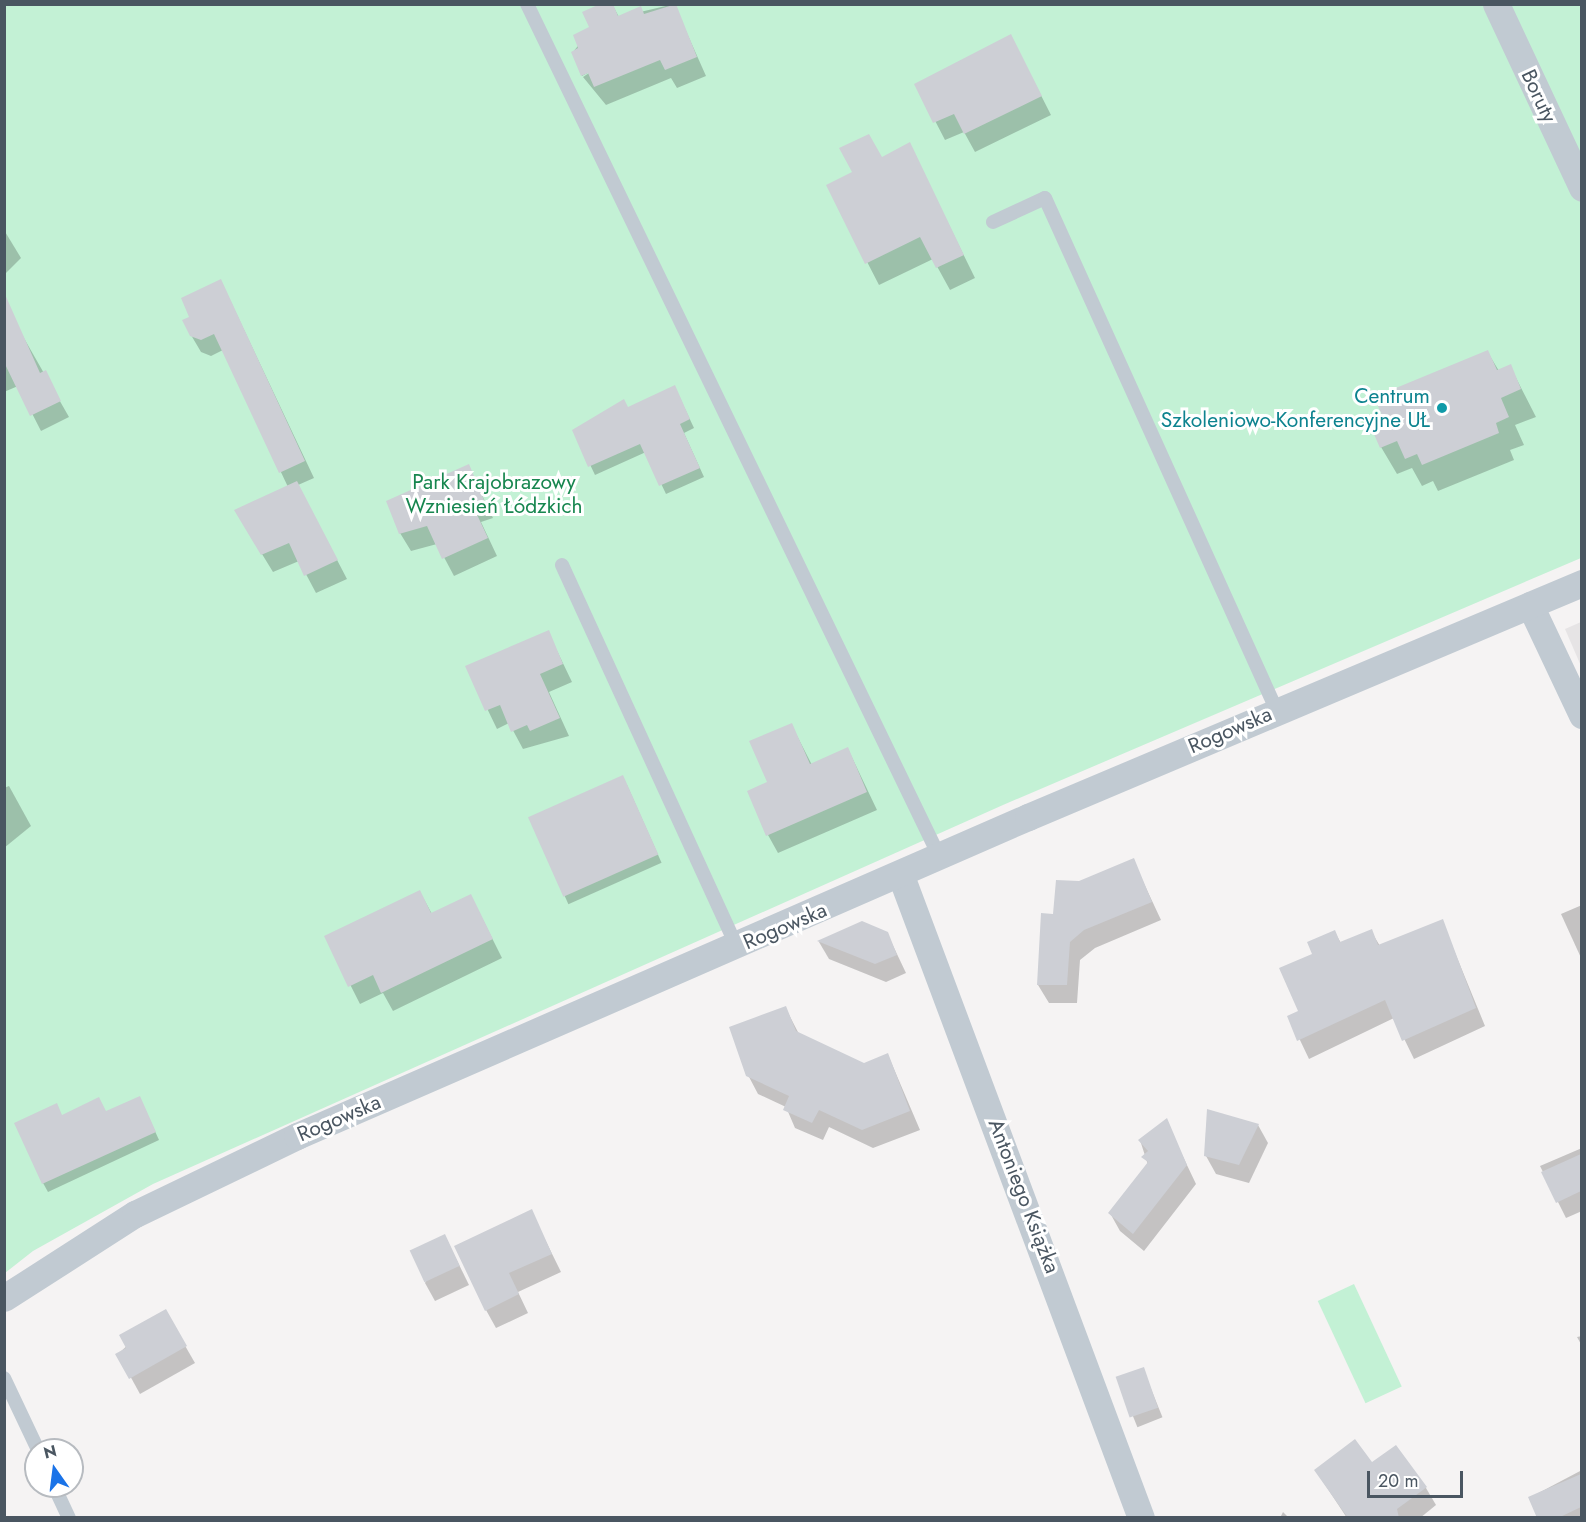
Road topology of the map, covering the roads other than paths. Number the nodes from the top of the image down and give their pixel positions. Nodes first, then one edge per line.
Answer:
1 (527, 4) edge
2 (1496, 4) edge
3 (1581, 188) edge
4 (993, 222) dead end
5 (562, 565) dead end
6 (1581, 583) edge
7 (1530, 605) junction
8 (1276, 711) junction
9 (1581, 715) edge
10 (940, 858) junction
11 (901, 876) junction
12 (737, 947) junction
13 (4, 1298) edge
14 (4, 1378) edge
15 (32, 1438) edge
16 (60, 1498) edge
17 (69, 1518) edge
18 (1141, 1518) edge

1 - 10 lane
2 - 3 street, Boruty
4 - 8 lane
5 - 12 lane
6 - 7 street, Rogowska
7 - 8 street, Rogowska
7 - 9 street
8 - 10 street, Rogowska
10 - 11 street, Rogowska
11 - 12 street, Rogowska
11 - 18 street, Antoniego Książka
12 - 13 street, Rogowska
14 - 15 lane
16 - 17 lane

